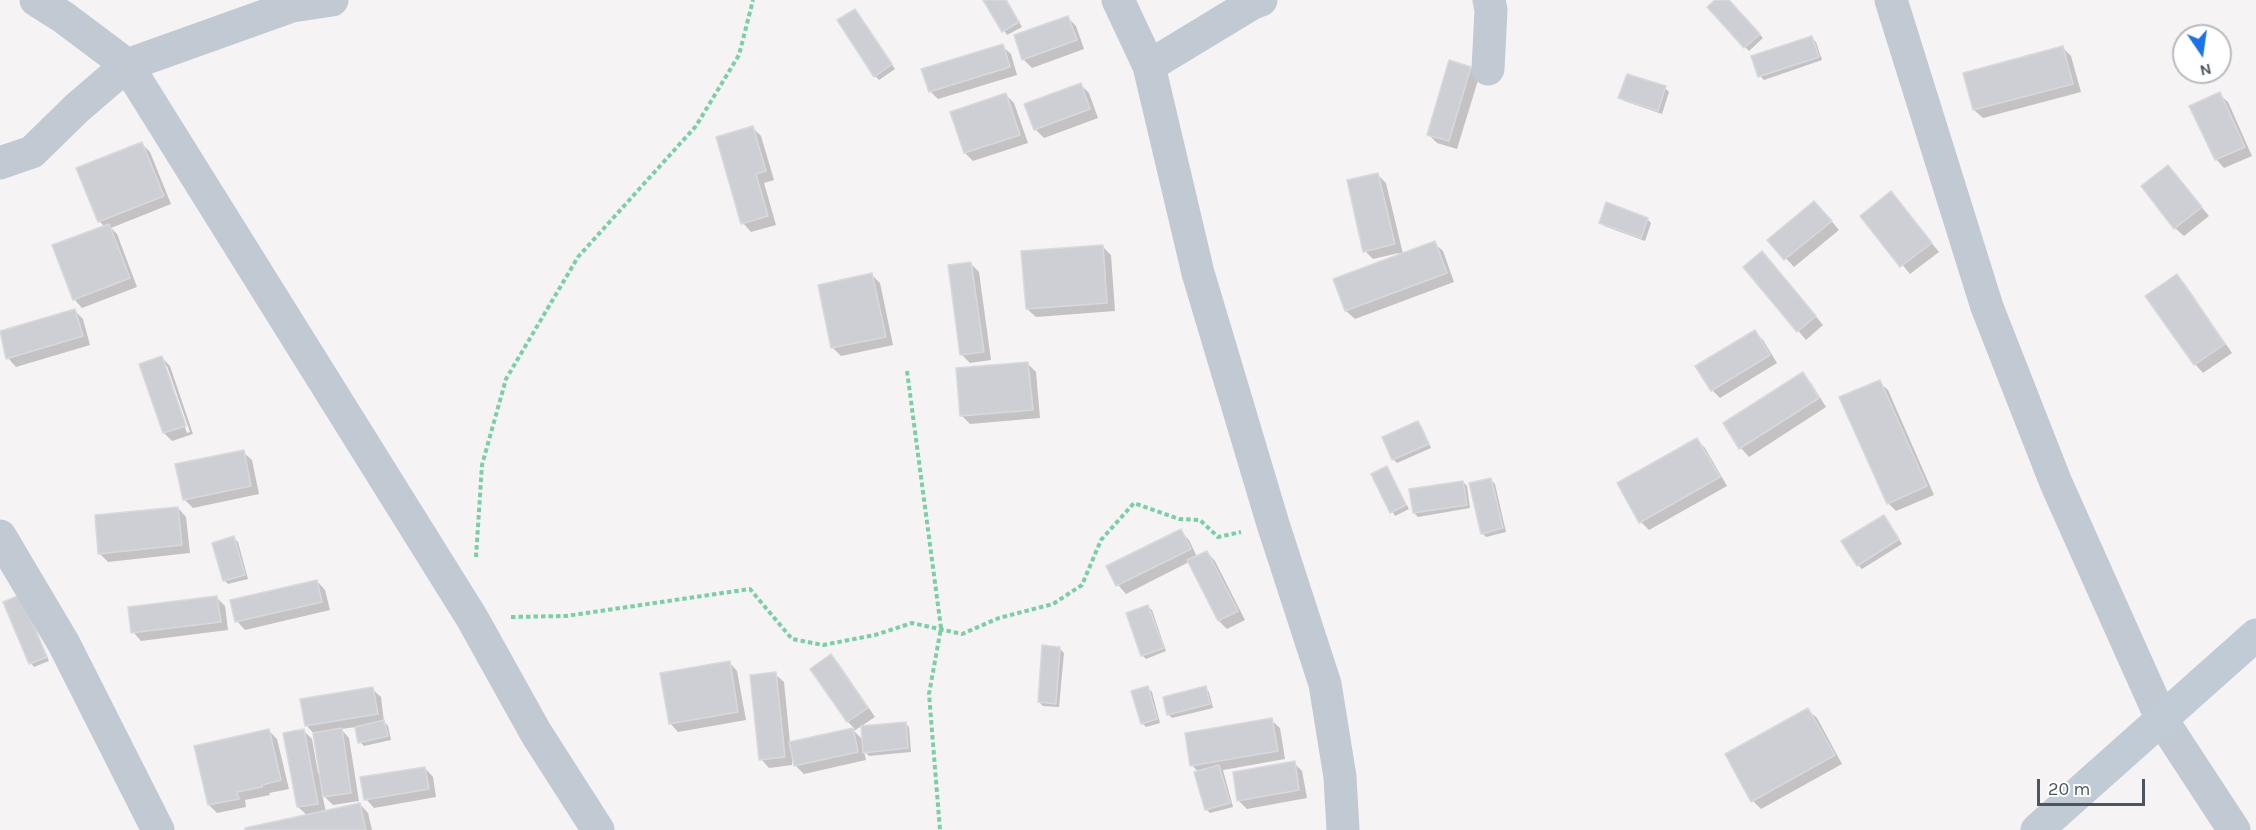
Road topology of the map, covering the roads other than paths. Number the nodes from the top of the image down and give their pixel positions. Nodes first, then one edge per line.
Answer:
1 (36, 0) edge
2 (332, 0) edge
3 (1118, 0) edge
4 (1261, 0) edge
5 (1489, 0) edge
6 (1891, 0) edge
7 (127, 65) junction
8 (1149, 66) junction
9 (1488, 69) dead end
10 (0, 163) edge
11 (0, 536) edge
12 (2256, 635) edge
13 (2162, 720) junction
14 (158, 830) edge
15 (598, 830) edge
16 (1343, 830) edge
17 (2037, 830) edge
18 (2234, 830) edge

1 - 7 street
2 - 7 street
3 - 8 street
4 - 8 street
5 - 9 street
6 - 13 street
7 - 10 street
7 - 15 street
8 - 16 street
11 - 14 street
12 - 13 street
13 - 17 street
13 - 18 street

